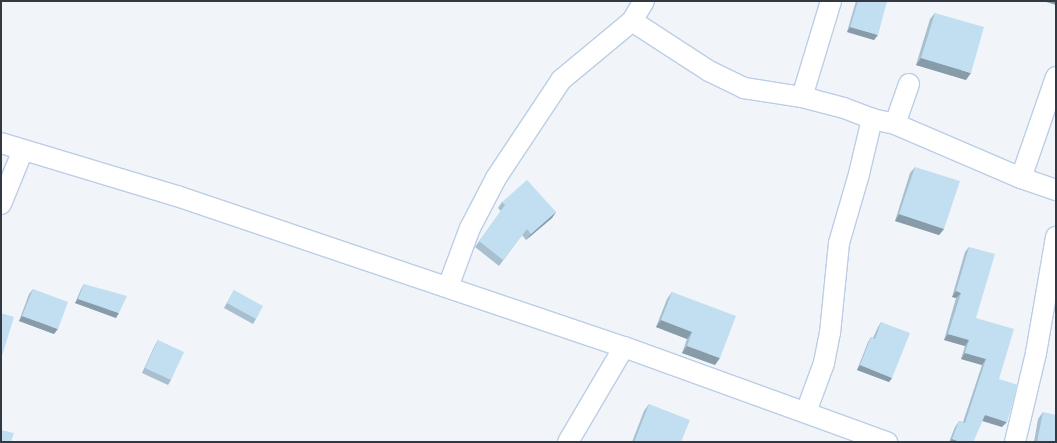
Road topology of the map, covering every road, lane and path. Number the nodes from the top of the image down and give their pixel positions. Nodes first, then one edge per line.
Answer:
1 (644, 1) edge
2 (831, 1) edge
3 (632, 21) junction
4 (1056, 77) edge
5 (909, 84) dead end
6 (802, 96) junction
7 (872, 119) junction
8 (895, 124) junction
9 (1, 143) edge
10 (23, 150) junction
11 (1021, 178) junction
12 (1056, 190) edge
13 (1, 204) edge
14 (1056, 237) edge
15 (448, 287) junction
16 (624, 347) junction
17 (806, 412) junction
18 (568, 442) edge
19 (887, 442) edge
20 (1015, 442) edge

1 - 3 street
2 - 6 street
3 - 6 street
3 - 15 street
4 - 11 street
5 - 8 street
6 - 7 street
7 - 8 street
7 - 17 street
8 - 11 street
9 - 10 street
10 - 13 street
10 - 15 street
11 - 12 street
14 - 20 street
15 - 16 street
16 - 17 street
16 - 18 street
17 - 19 street

